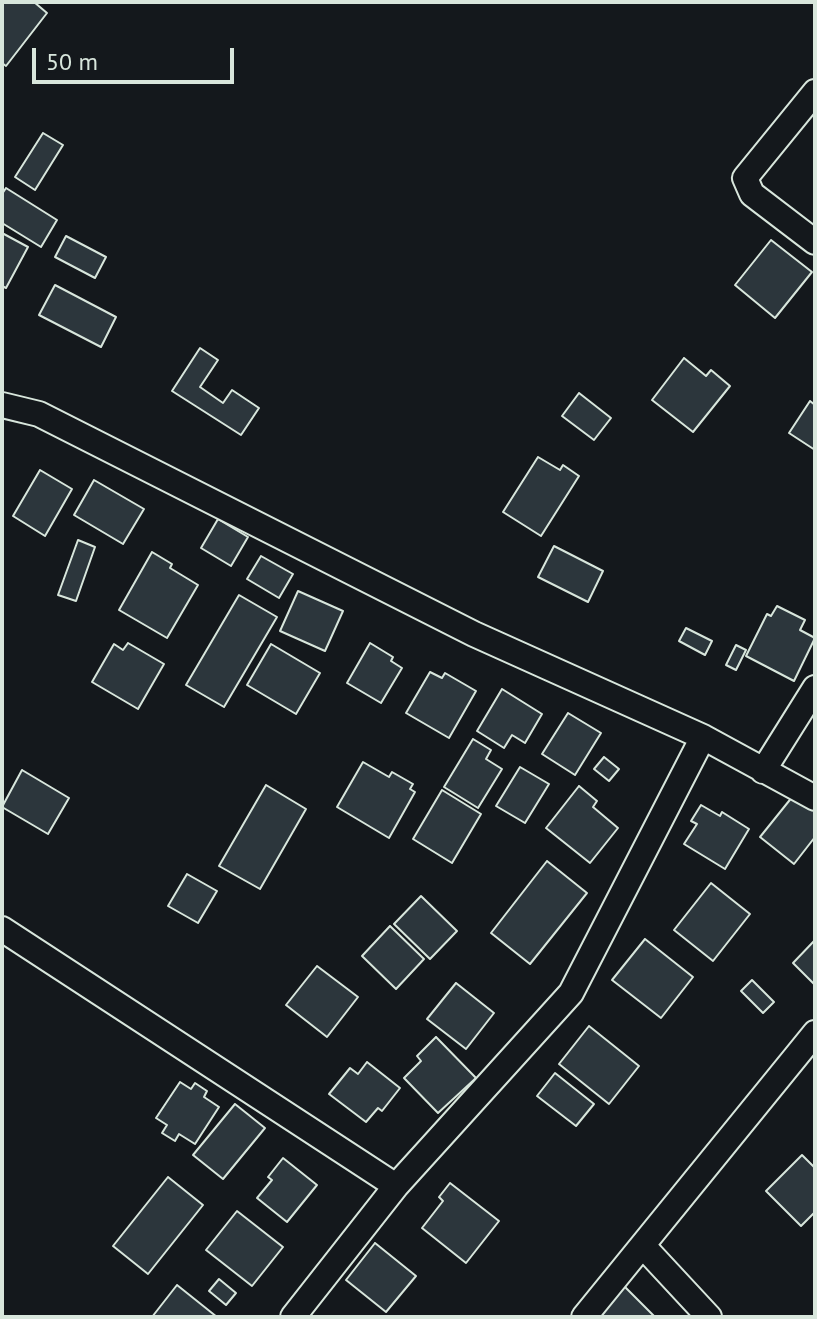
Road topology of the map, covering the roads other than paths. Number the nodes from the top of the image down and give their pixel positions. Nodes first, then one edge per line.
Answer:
1 (815, 92) edge
2 (815, 242) edge
3 (2, 405) edge
4 (815, 688) edge
5 (703, 737) junction
6 (763, 771) junction
7 (815, 798) edge
8 (2, 929) edge
9 (815, 1033) edge
10 (396, 1186) junction
11 (644, 1247) junction
12 (293, 1317) edge
13 (584, 1317) edge
14 (709, 1317) edge

1 - 2 street
3 - 5 street
4 - 6 street
5 - 6 street
5 - 10 street
6 - 7 street
8 - 10 street
9 - 11 street
10 - 12 street
11 - 13 street
11 - 14 street

